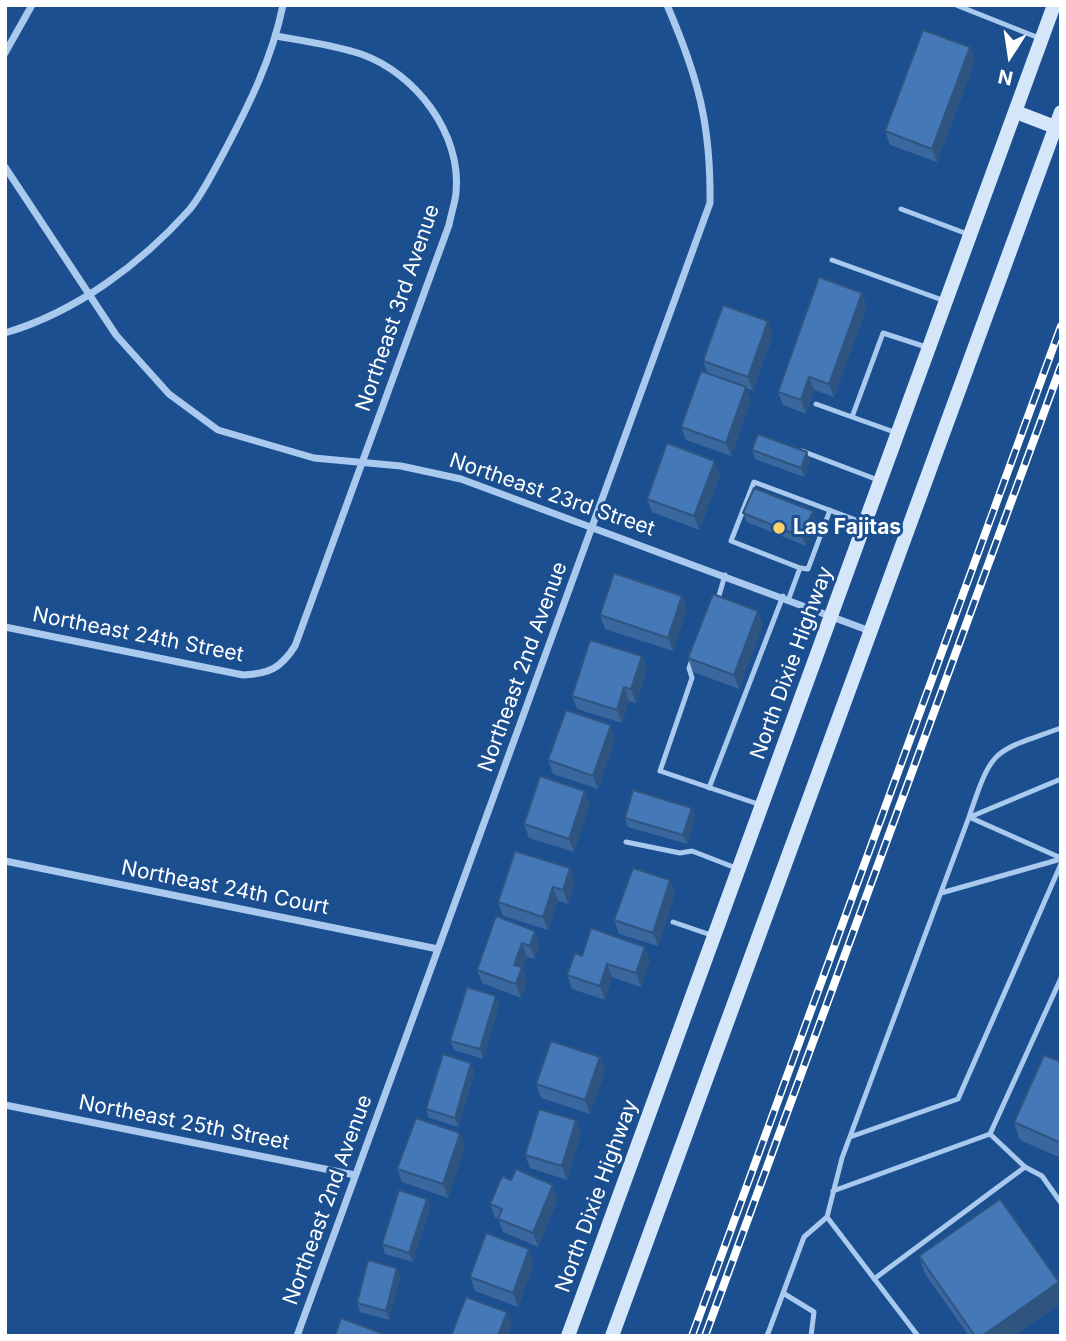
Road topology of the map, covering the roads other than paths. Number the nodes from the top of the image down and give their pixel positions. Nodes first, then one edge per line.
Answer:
1 (32, 5) edge
2 (283, 5) edge
3 (667, 5) edge
4 (956, 5) edge
5 (1055, 5) edge
6 (276, 36) junction
7 (1042, 39) junction
8 (5, 53) edge
9 (1016, 112) junction
10 (1061, 112) edge
11 (1055, 127) junction
12 (5, 166) edge
13 (901, 209) dead end
14 (970, 235) junction
15 (832, 260) dead end
16 (90, 294) junction
17 (946, 301) junction
18 (5, 333) edge
19 (929, 348) junction
20 (816, 404) dead end
21 (852, 417) junction
22 (898, 433) junction
23 (795, 448) edge
24 (362, 463) junction
25 (881, 481) junction
26 (830, 510) junction
27 (865, 524) junction
28 (593, 527) junction
29 (800, 568) junction
30 (725, 575) junction
31 (786, 597) junction
32 (715, 598) junction
33 (727, 603) edge
34 (711, 610) edge
35 (831, 615) junction
36 (761, 616) dead end
37 (773, 621) junction
38 (5, 627) edge
39 (870, 631) junction
40 (698, 645) edge
41 (295, 646) joint
42 (1061, 728) edge
43 (1061, 779) edge
44 (709, 788) junction
45 (762, 805) junction
46 (969, 817) junction
47 (626, 842) dead end
48 (1061, 860) edge
49 (5, 861) edge
50 (739, 869) junction
51 (941, 893) junction
52 (673, 922) dead end
53 (714, 936) junction
54 (438, 949) junction
55 (1061, 978) edge
56 (5, 1105) edge
57 (989, 1134) junction
58 (850, 1137) junction
59 (1025, 1167) junction
60 (355, 1175) junction
61 (833, 1192) junction
62 (1061, 1203) edge
63 (827, 1217) junction
64 (874, 1279) junction
65 (783, 1293) junction
66 (296, 1336) edge
67 (568, 1336) edge
68 (612, 1336) edge
69 (767, 1336) edge
70 (811, 1336) edge
71 (918, 1336) edge

1 - 8 street
2 - 6 street
3 - 28 street, Northeast 2nd Avenue
4 - 7 lane
5 - 7 main road, North Dixie Highway
6 - 16 street
6 - 24 street, Northeast 3rd Avenue
7 - 9 main road, North Dixie Highway
9 - 11 main road
9 - 14 main road, North Dixie Highway
10 - 11 main road
11 - 39 main road
12 - 16 street, Northeast 23rd Street
13 - 14 lane
14 - 17 main road, North Dixie Highway
15 - 17 lane
16 - 18 street
16 - 24 street, Northeast 23rd Street
17 - 19 main road, North Dixie Highway
19 - 21 lane
19 - 22 main road, North Dixie Highway
20 - 21 lane
21 - 22 lane
22 - 25 main road, North Dixie Highway
23 - 25 lane
24 - 28 street, Northeast 23rd Street
24 - 41 street, Northeast 3rd Avenue
25 - 27 main road, North Dixie Highway
26 - 27 lane
26 - 29 lane
26 - 29 lane
27 - 35 main road, North Dixie Highway
28 - 30 street, Northeast 23rd Street
28 - 54 street, Northeast 2nd Avenue
29 - 31 lane
30 - 31 street, Northeast 23rd Street
30 - 32 lane
31 - 35 street, Northeast 23rd Street
31 - 37 lane
32 - 33 lane
32 - 34 lane
35 - 39 street, Northeast 23rd Street
35 - 45 main road, North Dixie Highway
36 - 37 lane
37 - 44 lane
38 - 41 street, Northeast 24th Street
39 - 68 main road
40 - 44 lane
42 - 46 lane
43 - 46 lane
44 - 45 lane
45 - 50 main road, North Dixie Highway
46 - 48 lane
46 - 51 lane
47 - 50 lane
48 - 51 lane
48 - 58 lane
49 - 54 street, Northeast 24th Court
50 - 53 main road, North Dixie Highway
51 - 58 lane
52 - 53 lane
53 - 67 main road, North Dixie Highway
54 - 60 street, Northeast 2nd Avenue
55 - 57 lane
56 - 60 street, Northeast 25th Street
57 - 59 lane
57 - 61 lane
58 - 61 lane
59 - 62 lane
59 - 64 lane
60 - 66 street, Northeast 2nd Avenue
61 - 63 lane
63 - 64 lane
63 - 65 lane
64 - 71 lane
65 - 69 lane
65 - 70 lane

